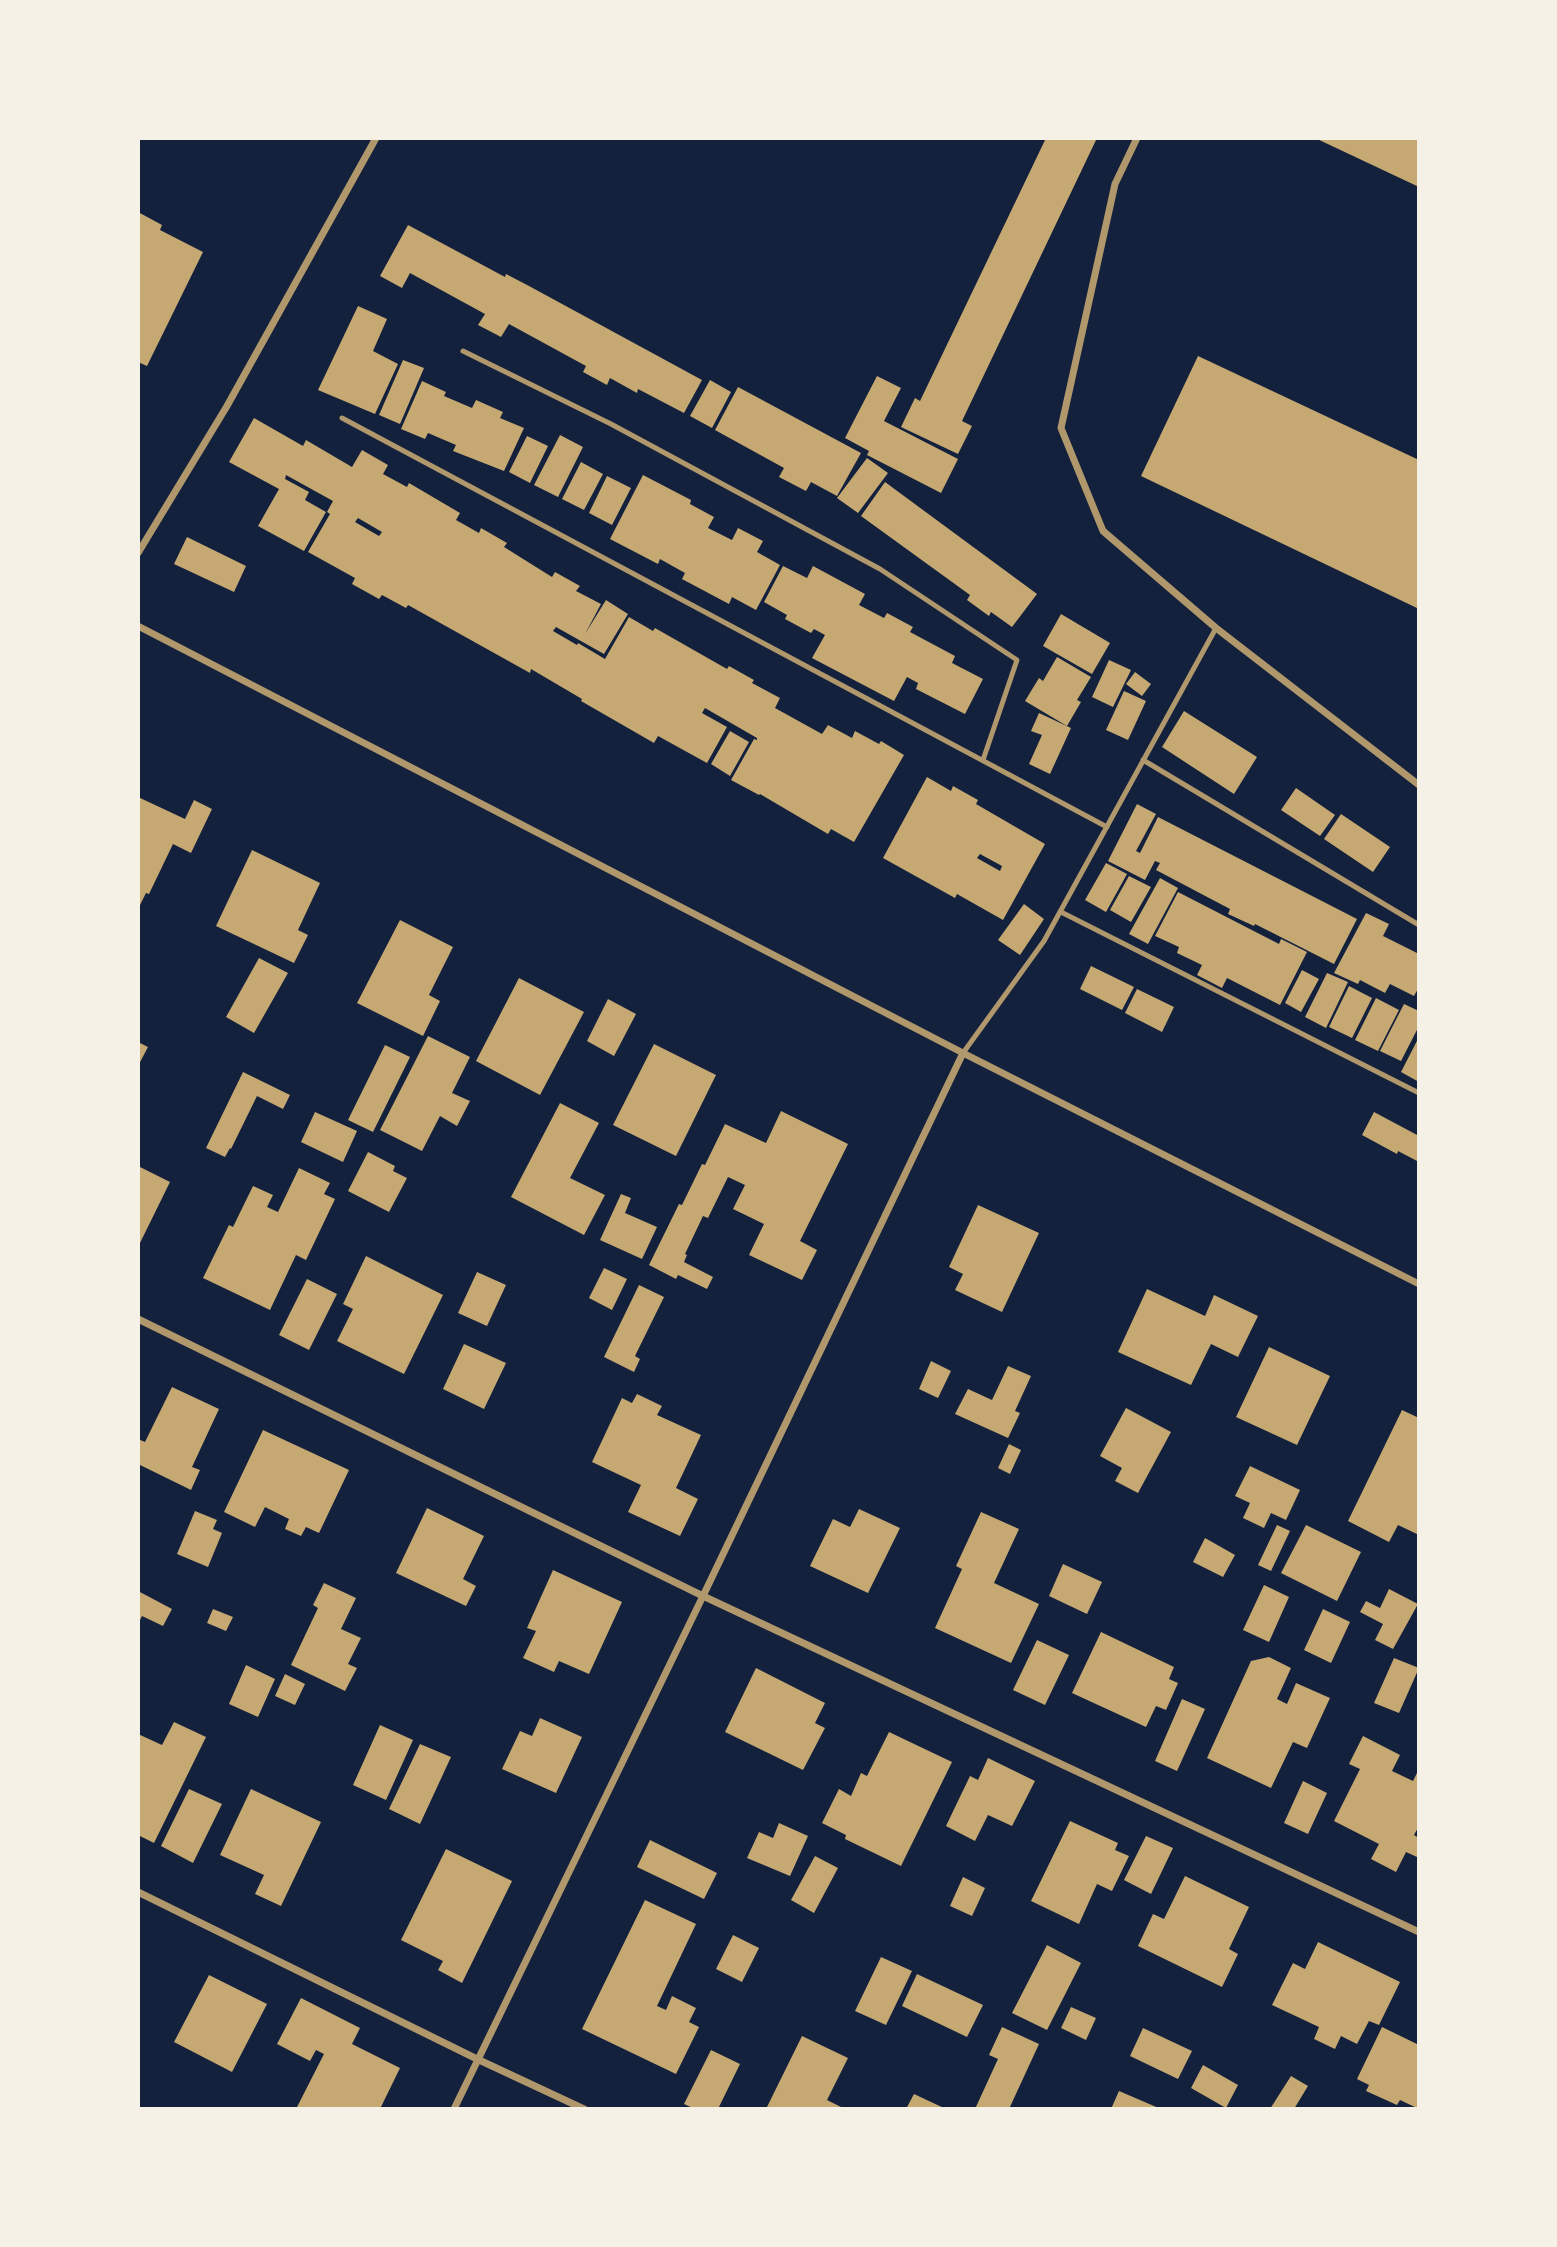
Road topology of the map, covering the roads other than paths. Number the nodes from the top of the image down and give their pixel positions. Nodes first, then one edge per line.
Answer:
1 (376, 138) edge
2 (1137, 138) edge
3 (463, 351) dead end
4 (342, 418) dead end
5 (138, 553) edge
6 (138, 626) edge
7 (1216, 628) junction
8 (983, 760) junction
9 (1143, 760) junction
10 (1419, 785) edge
11 (1107, 827) junction
12 (1060, 912) junction
13 (1419, 925) edge
14 (963, 1053) junction
15 (1419, 1093) edge
16 (1419, 1284) edge
17 (138, 1319) edge
18 (703, 1596) junction
19 (138, 1892) edge
20 (1419, 1932) edge
21 (477, 2059) junction
22 (454, 2109) edge
23 (584, 2109) edge

1 - 5 street
2 - 7 street
3 - 8 lane
4 - 8 lane
6 - 14 street
7 - 9 lane
7 - 10 street
8 - 11 lane
9 - 11 lane
9 - 13 lane
11 - 12 lane
12 - 14 lane
12 - 15 lane
14 - 16 street
14 - 18 street
17 - 18 street
18 - 20 street
18 - 21 street
19 - 21 street
21 - 22 street
21 - 23 street

